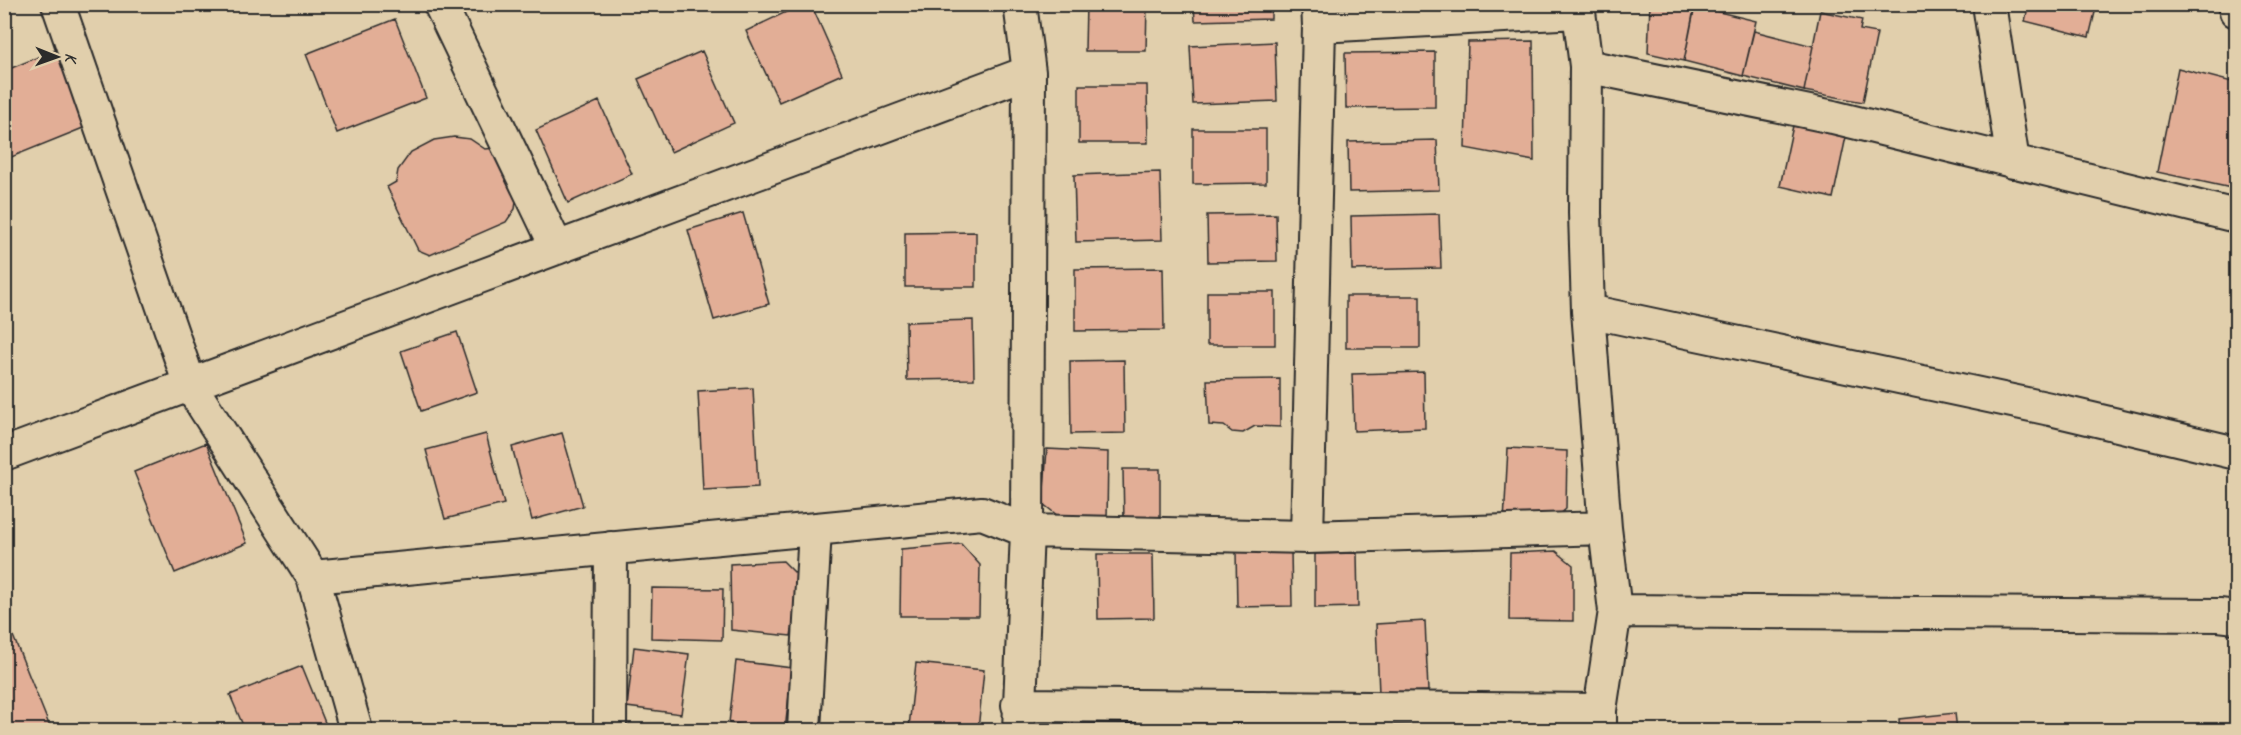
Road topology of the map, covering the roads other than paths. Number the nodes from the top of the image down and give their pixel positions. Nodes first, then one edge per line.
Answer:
1 (58, 4) edge
2 (440, 4) edge
3 (1020, 4) edge
4 (1989, 4) edge
5 (2235, 4) edge
6 (1578, 8) edge
7 (2236, 11) edge
8 (1318, 15) edge
9 (1586, 66) junction
10 (1029, 72) junction
11 (2013, 162) junction
12 (2236, 216) edge
13 (557, 248) junction
14 (1588, 311) junction
15 (190, 385) junction
16 (2236, 453) edge
17 (4, 454) edge
18 (1605, 528) junction
19 (815, 529) junction
20 (1027, 531) junction
21 (1307, 537) junction
22 (611, 548) junction
23 (313, 577) junction
24 (1615, 611) junction
25 (2236, 617) edge
26 (1019, 718) edge
27 (1600, 720) edge
28 (356, 730) edge
29 (610, 730) edge
30 (804, 730) edge

1 - 15 street
2 - 13 street
3 - 10 street
4 - 11 street
5 - 7 street
6 - 8 street
6 - 9 street
8 - 21 street
9 - 11 street
9 - 14 street
10 - 13 street
10 - 20 street
11 - 12 street
13 - 15 street
14 - 16 street
14 - 18 street
15 - 17 street
15 - 23 street
18 - 21 street
18 - 24 street
19 - 20 street
19 - 22 street
19 - 30 street
20 - 21 street
20 - 26 street
22 - 23 street
22 - 29 street
23 - 28 street
24 - 25 street
24 - 27 street
26 - 27 street

